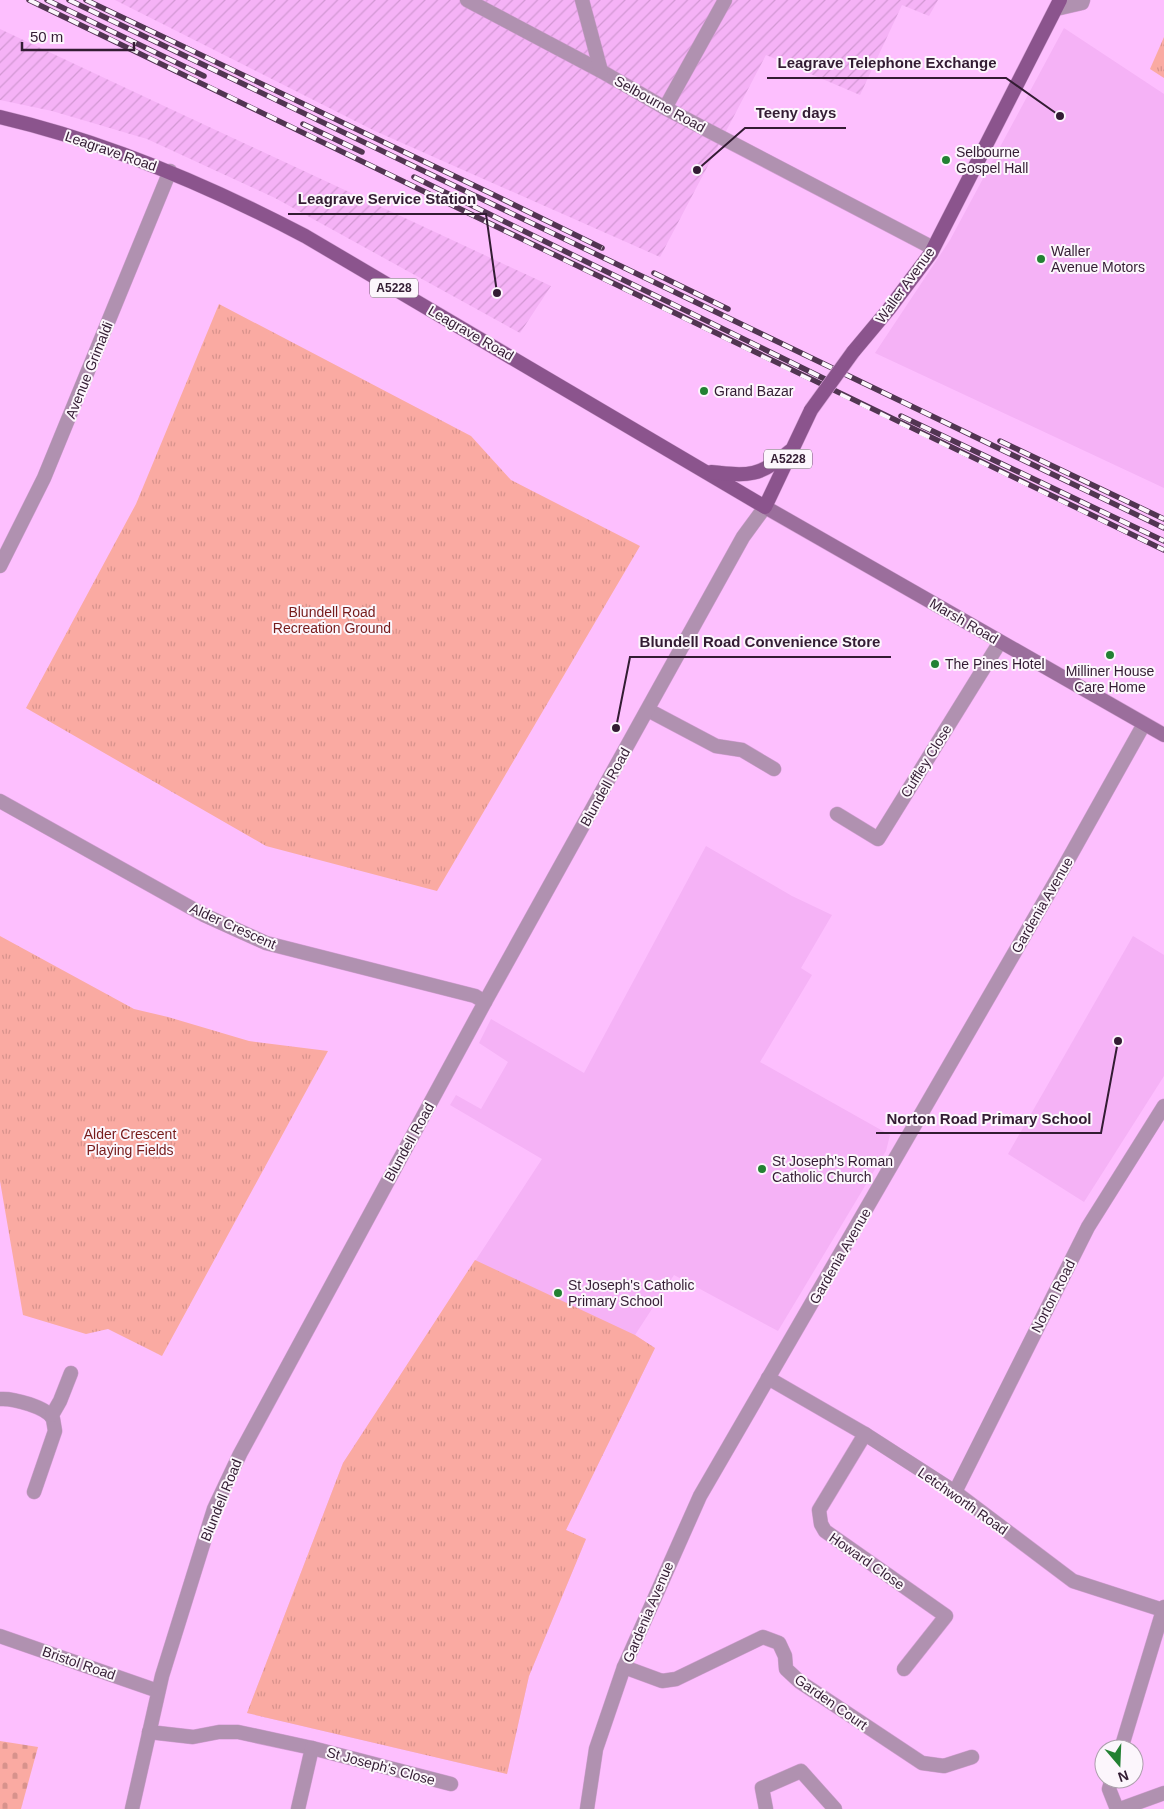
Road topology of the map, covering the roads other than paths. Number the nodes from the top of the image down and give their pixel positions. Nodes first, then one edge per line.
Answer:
1 (467, 0) edge
2 (582, 0) edge
3 (725, 0) edge
4 (1084, 0) edge
5 (1058, 4) edge
6 (601, 71) junction
7 (665, 108) junction
8 (0, 118) edge
9 (170, 171) junction
10 (933, 248) junction
11 (790, 451) junction
12 (705, 471) junction
13 (765, 507) junction
14 (0, 566) edge
15 (1000, 642) junction
16 (648, 710) junction
17 (1144, 724) junction
18 (1164, 735) edge
19 (774, 768) dead end
20 (0, 801) edge
21 (837, 814) dead end
22 (485, 1002) junction
23 (1164, 1106) edge
24 (71, 1374) dead end
25 (768, 1378) junction
26 (0, 1399) edge
27 (52, 1415) junction
28 (865, 1434) junction
29 (34, 1492) dead end
30 (955, 1492) junction
31 (1163, 1608) edge
32 (0, 1636) edge
33 (624, 1667) junction
34 (904, 1669) dead end
35 (158, 1691) junction
36 (149, 1732) junction
37 (1124, 1739) edge
38 (312, 1748) junction
39 (972, 1757) dead end
40 (451, 1784) dead end
41 (1109, 1789) edge
42 (1164, 1792) edge
43 (132, 1809) edge
44 (298, 1809) edge
45 (587, 1809) edge
46 (766, 1809) edge
47 (835, 1809) edge
48 (1118, 1809) edge

1 - 6 street, Selbourne Road
2 - 6 street
3 - 7 street
4 - 5 street
5 - 10 main road, Waller Avenue / A5228
6 - 7 street, Selbourne Road
7 - 10 street, Selbourne Road
8 - 9 main road, Leagrave Road / A5228
9 - 12 main road, Leagrave Road / A5228
9 - 14 street, Avenue Grimaldi
10 - 11 main road, Waller Avenue / A5228, bridge
11 - 12 main road
11 - 13 main road, Waller Avenue / A5228
12 - 13 main road, Leagrave Road / A5228
13 - 15 main road, Marsh Road
13 - 16 street, Blundell Road
15 - 17 main road, Marsh Road
15 - 21 street, Cuffley Close
16 - 19 street
16 - 22 street, Blundell Road
17 - 18 main road, Marsh Road
17 - 25 street, Gardenia Avenue
20 - 22 street, Alder Crescent
22 - 35 street, Blundell Road
23 - 30 street, Norton Road
24 - 27 street
25 - 28 street, Letchworth Road
25 - 33 street, Gardenia Avenue
26 - 27 street
27 - 29 street
28 - 30 street, Letchworth Road
28 - 34 street, Howard Close
30 - 31 street, Letchworth Road
31 - 37 street
32 - 35 street, Bristol Road
33 - 39 street, Garden Court
33 - 45 street, Gardenia Avenue
35 - 36 street, Blundell Road
36 - 38 street, St Joseph's Close
36 - 43 street, Blundell Road
38 - 40 street, St Joseph's Close
38 - 44 street, St Joseph's Close
41 - 48 street
42 - 48 street
46 - 47 street

